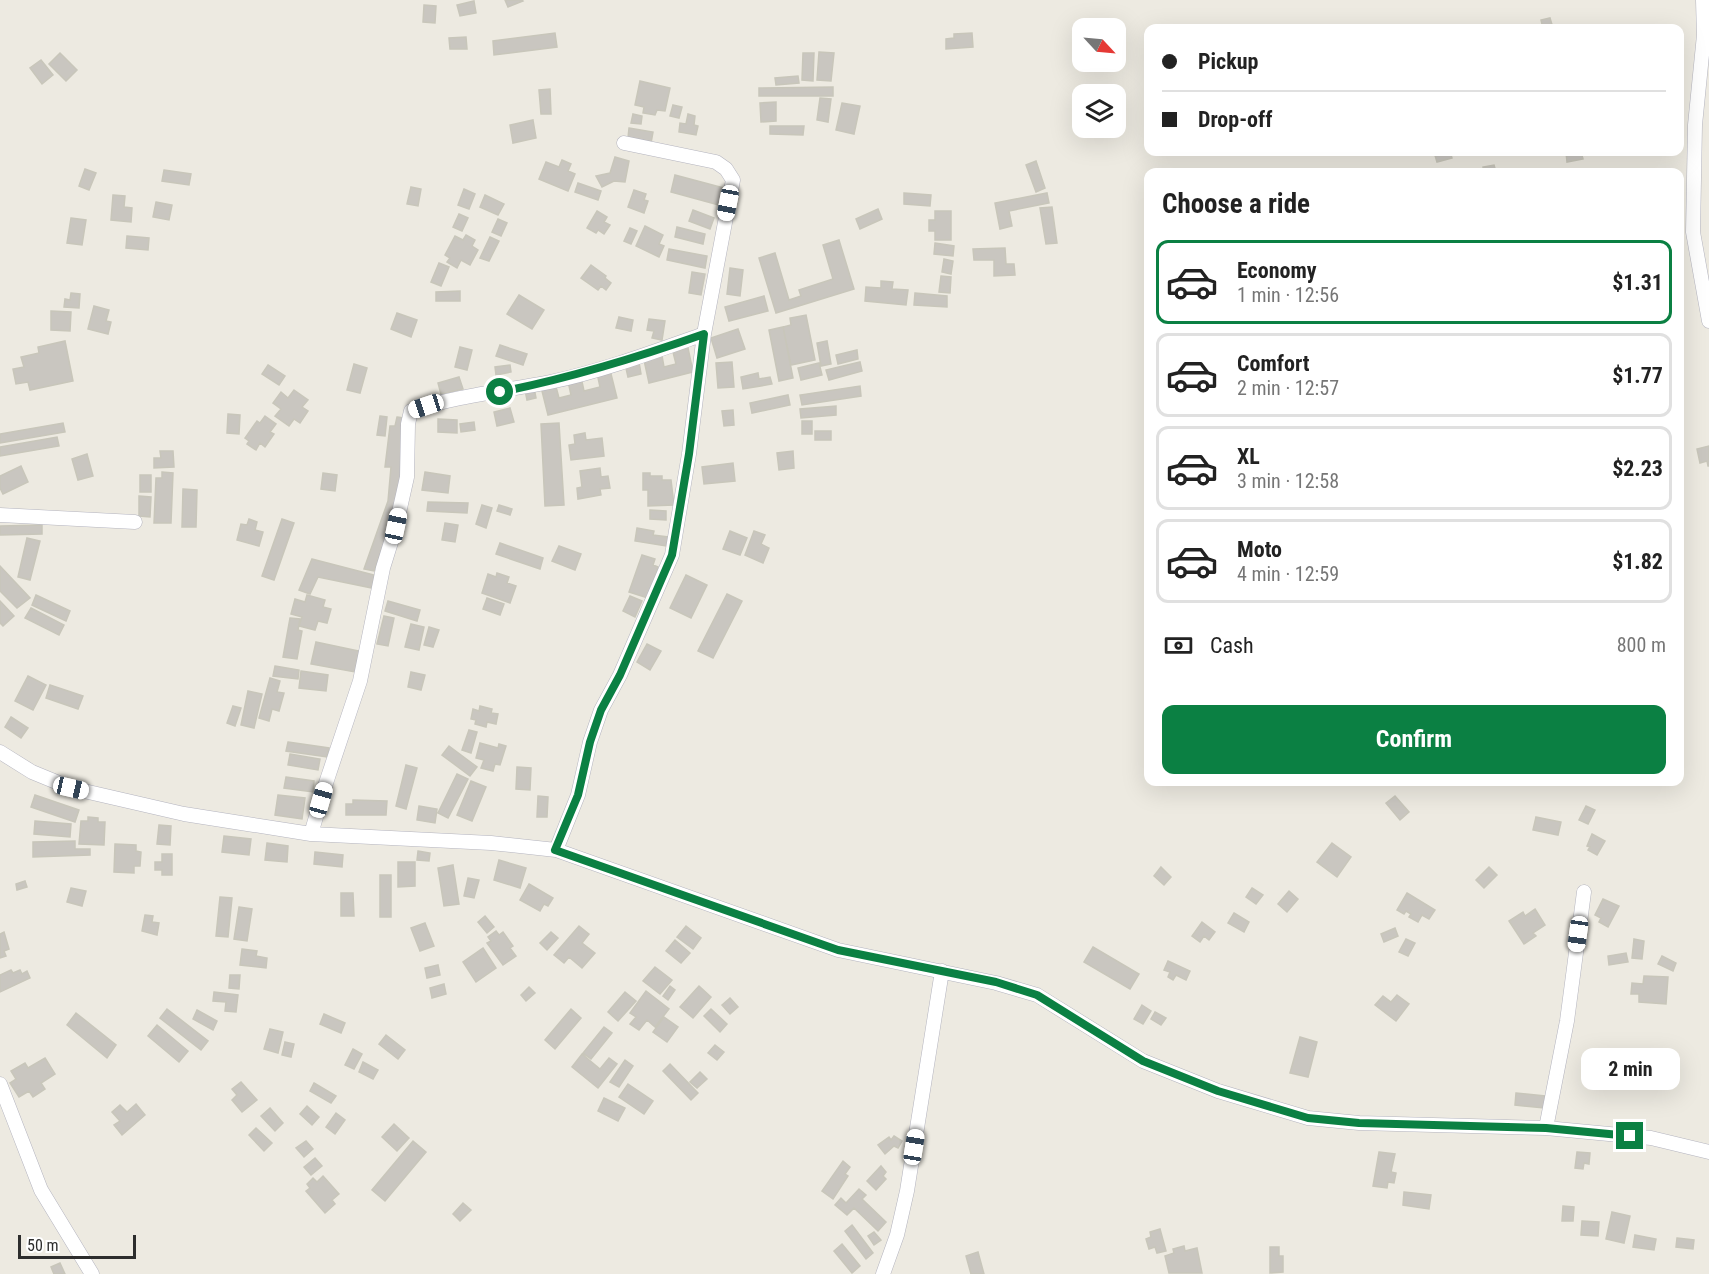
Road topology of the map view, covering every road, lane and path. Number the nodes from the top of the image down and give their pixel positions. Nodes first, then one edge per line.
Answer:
1 (1703, 0) edge
2 (624, 143) dead end
3 (1709, 321) edge
4 (704, 334) junction
5 (0, 515) edge
6 (135, 522) dead end
7 (0, 752) edge
8 (311, 834) junction
9 (555, 850) junction
10 (1584, 892) dead end
11 (942, 972) junction
12 (0, 1084) edge
13 (1546, 1128) junction
14 (1709, 1152) edge
15 (92, 1274) edge
16 (883, 1274) edge

1 - 3 street
2 - 4 street
4 - 8 street
4 - 9 street
5 - 6 street
7 - 8 street
8 - 9 street
9 - 11 street
10 - 13 street
11 - 13 street
11 - 16 street
12 - 15 street
13 - 14 street

